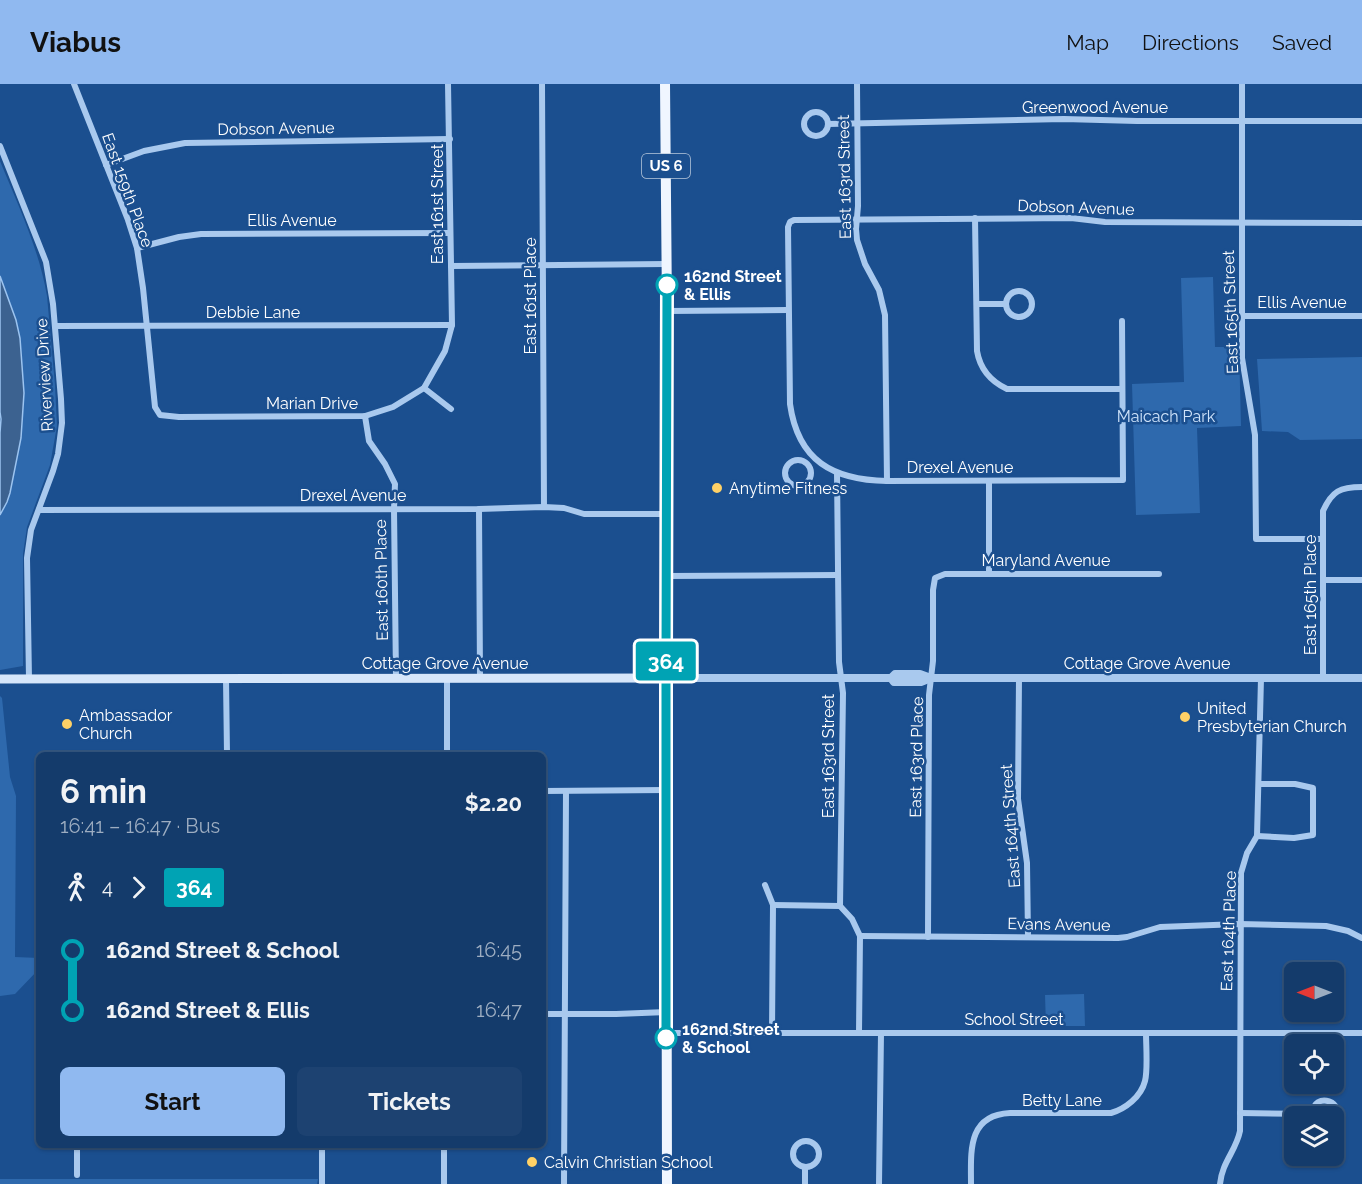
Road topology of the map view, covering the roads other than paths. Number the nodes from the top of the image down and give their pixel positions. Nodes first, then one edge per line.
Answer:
1 (74, 84) edge
2 (448, 84) edge
3 (542, 84) edge
4 (665, 84) edge
5 (857, 84) edge
6 (1242, 84) edge
7 (1362, 121) edge
8 (1242, 122) junction
9 (857, 123) junction
10 (828, 124) dead end
11 (450, 140) junction
12 (0, 146) edge
13 (106, 165) junction
14 (975, 218) junction
15 (857, 219) junction
16 (1242, 223) junction
17 (1362, 223) edge
18 (450, 233) junction
19 (136, 248) junction
20 (667, 264) junction
21 (451, 266) junction
22 (543, 266) junction
23 (976, 304) junction
24 (1006, 304) junction
25 (789, 309) junction
26 (667, 311) junction
27 (1362, 315) edge
28 (1242, 316) junction
29 (1122, 321) dead end
30 (452, 325) junction
31 (55, 326) junction
32 (147, 326) junction
33 (424, 388) junction
34 (1122, 388) junction
35 (451, 409) dead end
36 (159, 415) joint
37 (365, 416) junction
38 (814, 457) junction
39 (807, 465) junction
40 (837, 473) junction
41 (887, 481) junction
42 (989, 481) junction
43 (1362, 486) edge
44 (544, 507) junction
45 (394, 509) junction
46 (479, 509) junction
47 (39, 510) junction
48 (666, 514) junction
49 (1323, 539) junction
50 (989, 574) junction
51 (1159, 574) dead end
52 (838, 575) junction
53 (666, 576) junction
54 (935, 578) joint
55 (1323, 580) junction
56 (1362, 580) edge
57 (396, 678) junction
58 (447, 678) junction
59 (480, 678) junction
60 (666, 678) junction
61 (841, 678) junction
62 (931, 678) junction
63 (1018, 678) junction
64 (1261, 678) junction
65 (1323, 678) junction
66 (1362, 678) edge
67 (0, 679) edge
68 (29, 679) junction
69 (226, 679) junction
70 (227, 752) edge
71 (447, 752) edge
72 (1259, 784) junction
73 (566, 790) junction
74 (666, 790) junction
75 (546, 791) edge
76 (1257, 836) junction
77 (765, 885) dead end
78 (773, 905) junction
79 (840, 906) junction
80 (1240, 924) junction
81 (860, 936) junction
82 (928, 937) junction
83 (1028, 937) junction
84 (1362, 938) edge
85 (666, 1012) junction
86 (546, 1014) edge
87 (565, 1014) junction
88 (666, 1032) junction
89 (1240, 1032) junction
90 (772, 1033) junction
91 (859, 1033) junction
92 (881, 1033) junction
93 (1146, 1033) junction
94 (1362, 1033) edge
95 (1314, 1106) edge
96 (1335, 1106) edge
97 (1240, 1113) junction
98 (1284, 1114) edge
99 (77, 1148) edge
100 (322, 1148) edge
101 (444, 1148) edge
102 (805, 1167) junction
103 (77, 1175) dead end
104 (322, 1184) edge
105 (444, 1184) edge
106 (564, 1184) edge
107 (667, 1184) edge
108 (805, 1184) edge
109 (879, 1184) edge
110 (971, 1184) edge
111 (1220, 1184) edge

1 - 13 street, East 159th Place
2 - 11 street, East 161st Street
3 - 22 street, East 161st Place
4 - 20 main road, US 6
5 - 9 street, East 163rd Street
6 - 8 street, East 165th Street
7 - 8 street, Greenwood Avenue
8 - 9 street, Greenwood Avenue
8 - 16 street, East 165th Street
9 - 10 street, Greenwood Avenue
9 - 15 street, East 163rd Street
11 - 13 street, Dobson Avenue
11 - 18 street, East 161st Street
12 - 31 street, Riverview Drive
13 - 19 street, East 159th Place
14 - 15 street, Dobson Avenue
14 - 16 street, Dobson Avenue
14 - 23 street
15 - 25 street, Dobson Avenue
15 - 41 street, East 163rd Street
16 - 17 street, Dobson Avenue
16 - 28 street, East 165th Street
18 - 19 street, Ellis Avenue
18 - 21 street, East 161st Street
19 - 32 street, East 159th Place
20 - 22 street
20 - 26 main road, US 6
21 - 22 street
21 - 30 street, East 161st Street
22 - 44 street, East 161st Place
23 - 24 street
23 - 34 street
24 - 24 street
25 - 26 street
25 - 38 street
26 - 48 main road, US 6
27 - 28 street, Ellis Avenue
28 - 49 street, East 165th Street
29 - 34 street
30 - 32 street, Debbie Lane
30 - 33 street, Marian Drive
31 - 32 street, Debbie Lane
31 - 47 street, Riverview Drive
32 - 36 street, East 159th Place
33 - 35 street
33 - 37 street, Marian Drive
34 - 42 street, Drexel Avenue
36 - 37 street, Marian Drive
37 - 45 street, East 160th Place
38 - 39 street
38 - 40 street, Drexel Avenue
39 - 39 street
40 - 41 street, Drexel Avenue
40 - 52 street, East 163rd Street
41 - 42 street, Drexel Avenue
42 - 50 street
43 - 49 street, East 165th Place
44 - 46 street, Drexel Avenue
44 - 48 street, Drexel Avenue
45 - 46 street, Drexel Avenue
45 - 47 street, Drexel Avenue
45 - 57 street, East 160th Place
46 - 59 street
47 - 68 street, Riverview Drive
48 - 53 main road, US 6
49 - 55 street, East 165th Place
50 - 51 street, Maryland Avenue
50 - 54 street, Maryland Avenue
52 - 53 street
52 - 61 street, East 163rd Street
53 - 60 main road, US 6
54 - 62 street, East 163rd Place
55 - 56 street
55 - 65 street, East 165th Place
57 - 58 main road, Cottage Grove Avenue
57 - 69 main road, Cottage Grove Avenue
58 - 59 main road, Cottage Grove Avenue
58 - 71 street
59 - 60 main road, Cottage Grove Avenue
60 - 61 street, Cottage Grove Avenue
60 - 74 main road, US 6
61 - 62 street, Cottage Grove Avenue
61 - 79 street, East 163rd Street
62 - 63 street, Cottage Grove Avenue
62 - 82 street, East 163rd Place
63 - 64 street, Cottage Grove Avenue
63 - 83 street, East 164th Street
64 - 65 street, Cottage Grove Avenue
64 - 72 street, East 164th Place
65 - 66 street, Cottage Grove Avenue
67 - 68 main road, Cottage Grove Avenue
68 - 69 main road, Cottage Grove Avenue
69 - 70 street
72 - 76 street, East 164th Place
72 - 76 street
73 - 74 street
73 - 75 street
73 - 87 street
74 - 85 main road, US 6
76 - 80 street, East 164th Place
77 - 78 street
78 - 79 street
78 - 90 street
79 - 81 street
80 - 83 street, Evans Avenue
80 - 84 street, Evans Avenue
80 - 89 street, East 164th Place
81 - 82 street, Evans Avenue
81 - 91 street
82 - 83 street, Evans Avenue
85 - 87 street
85 - 88 main road, US 6
86 - 87 street
87 - 106 street
88 - 90 street, School Street
88 - 107 main road, US 6
89 - 93 street, School Street
89 - 94 street, School Street
89 - 97 street, East 164th Place
90 - 91 street, School Street
91 - 92 street, School Street
92 - 93 street, School Street
92 - 109 street
93 - 110 street, Betty Lane
95 - 96 street
97 - 98 street
97 - 111 street, East 164th Place
99 - 103 street
100 - 104 street
101 - 105 street
102 - 102 street
102 - 108 street

